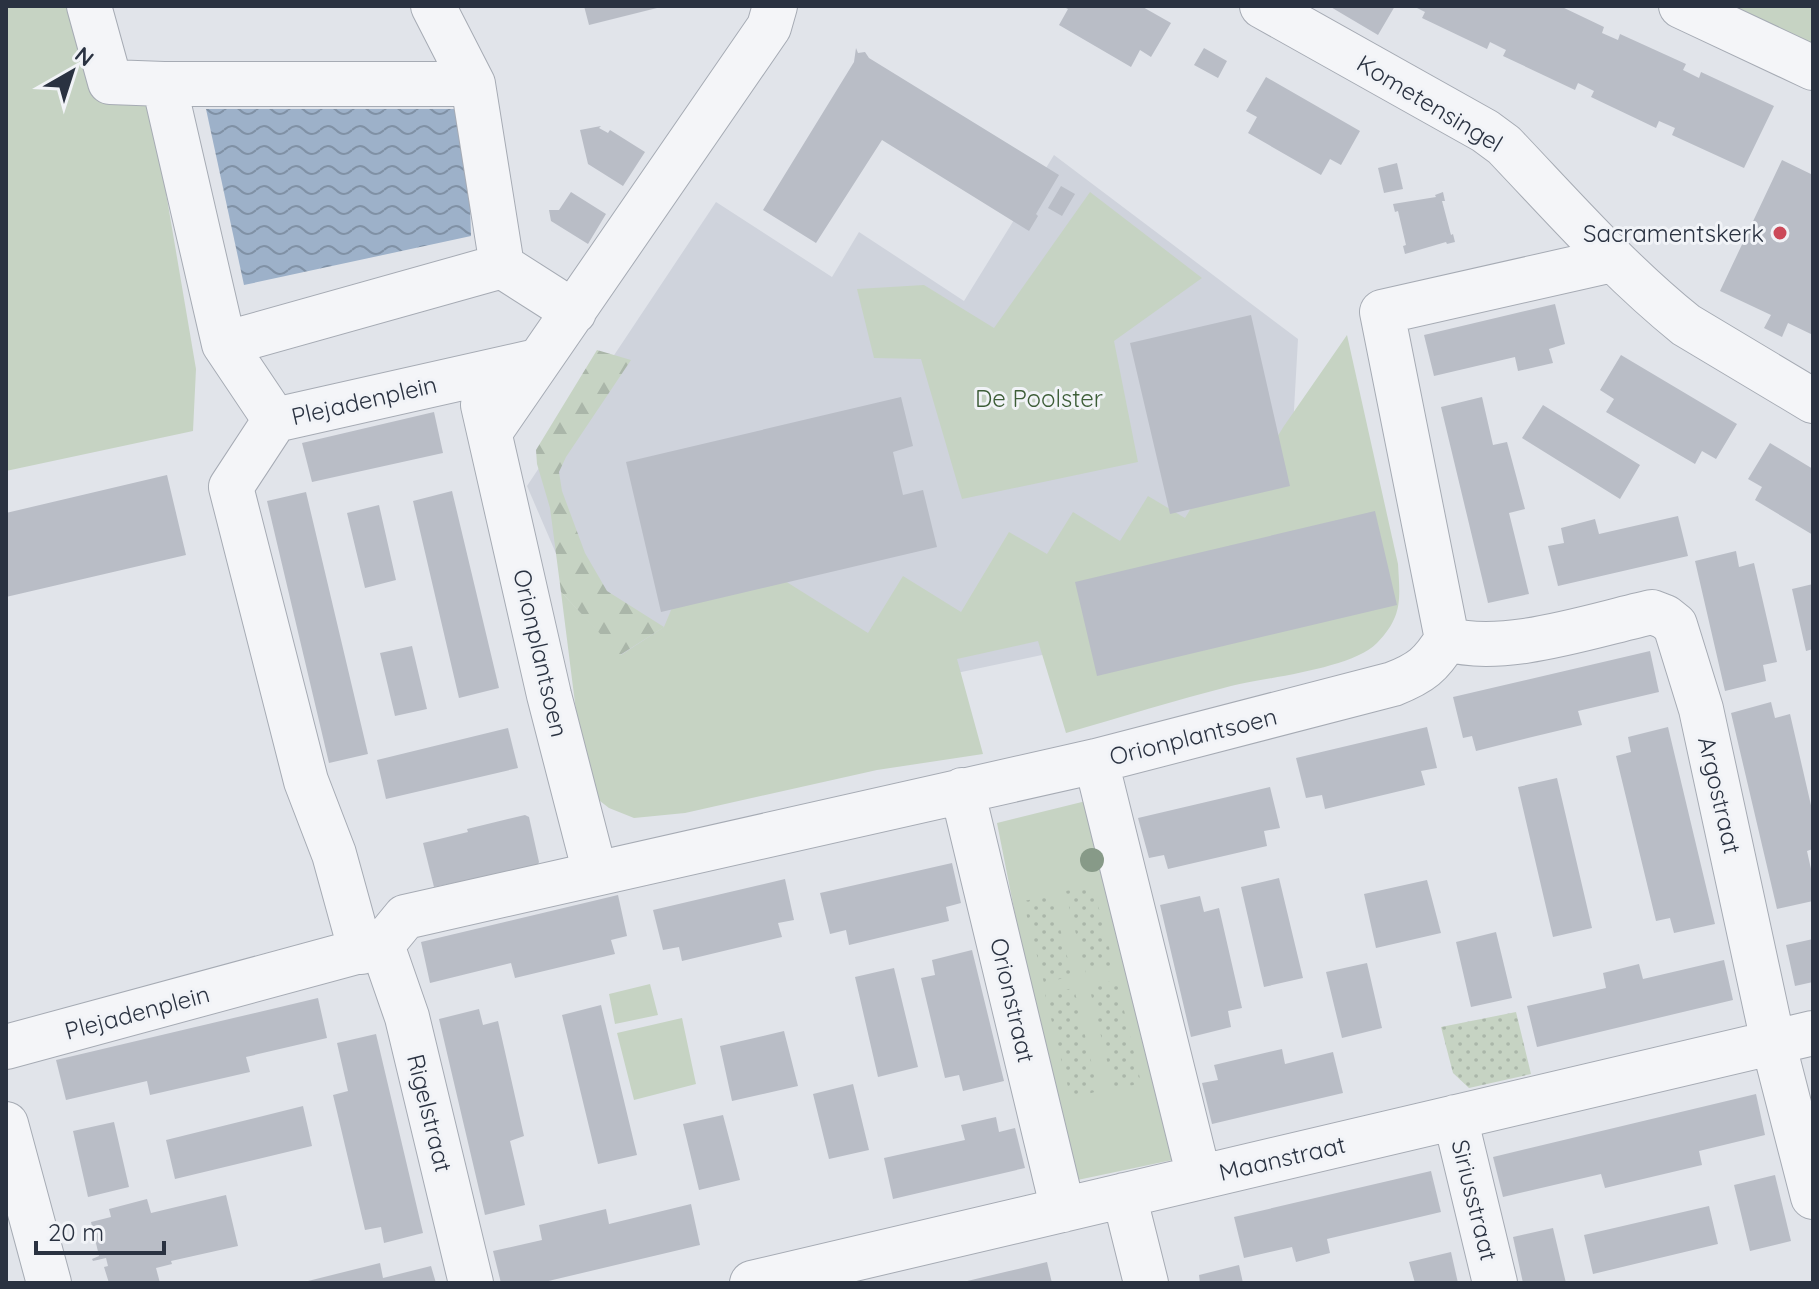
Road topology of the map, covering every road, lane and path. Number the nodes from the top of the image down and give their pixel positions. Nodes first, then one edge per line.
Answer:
1 (89, 6) edge
2 (433, 6) edge
3 (775, 6) edge
4 (1262, 6) edge
5 (1681, 6) edge
6 (1813, 68) edge
7 (164, 84) junction
8 (473, 84) junction
9 (1612, 260) junction
10 (502, 266) junction
11 (574, 312) junction
12 (224, 344) junction
13 (537, 361) junction
14 (475, 374) junction
15 (1813, 401) edge
16 (275, 420) junction
17 (490, 432) junction
18 (1447, 639) junction
19 (1096, 761) junction
20 (962, 790) junction
21 (595, 873) junction
22 (371, 948) junction
23 (1793, 1037) edge
24 (6, 1047) edge
25 (1455, 1117) junction
26 (6, 1124) edge
27 (1199, 1177) junction
28 (1124, 1195) junction
29 (1813, 1197) edge
30 (1063, 1210) junction
31 (804, 1277) edge
32 (49, 1283) edge
33 (471, 1283) edge
34 (752, 1283) edge
35 (1146, 1283) edge
36 (1495, 1283) edge

1 - 7 street
2 - 8 street
3 - 11 street
4 - 9 street, Kometensingel
5 - 6 street
7 - 8 street
7 - 12 street
8 - 10 street
9 - 15 street, Kometensingel
9 - 18 street
10 - 11 street
10 - 12 street
11 - 13 street
12 - 16 street
13 - 14 street, Plejadenplein
13 - 17 street
14 - 16 street, Plejadenplein
14 - 17 street, Orionplantsoen
16 - 22 street, Plejadenplein
17 - 21 street, Orionplantsoen
18 - 19 street, Orionplantsoen
18 - 23 street, Argostraat
19 - 20 street, Orionplantsoen
19 - 27 street
20 - 21 street, Orionplantsoen
20 - 30 street, Orionstraat
21 - 22 street, Orionplantsoen
22 - 24 street, Plejadenplein
22 - 33 street, Rigelstraat
23 - 25 street, Maanstraat
23 - 29 street, Argostraat
25 - 27 street, Maanstraat
25 - 36 street, Siriusstraat
26 - 32 street
27 - 28 street, Maanstraat
28 - 30 street, Maanstraat
28 - 35 street
30 - 31 street, Maanstraat
31 - 34 street, Maanstraat

